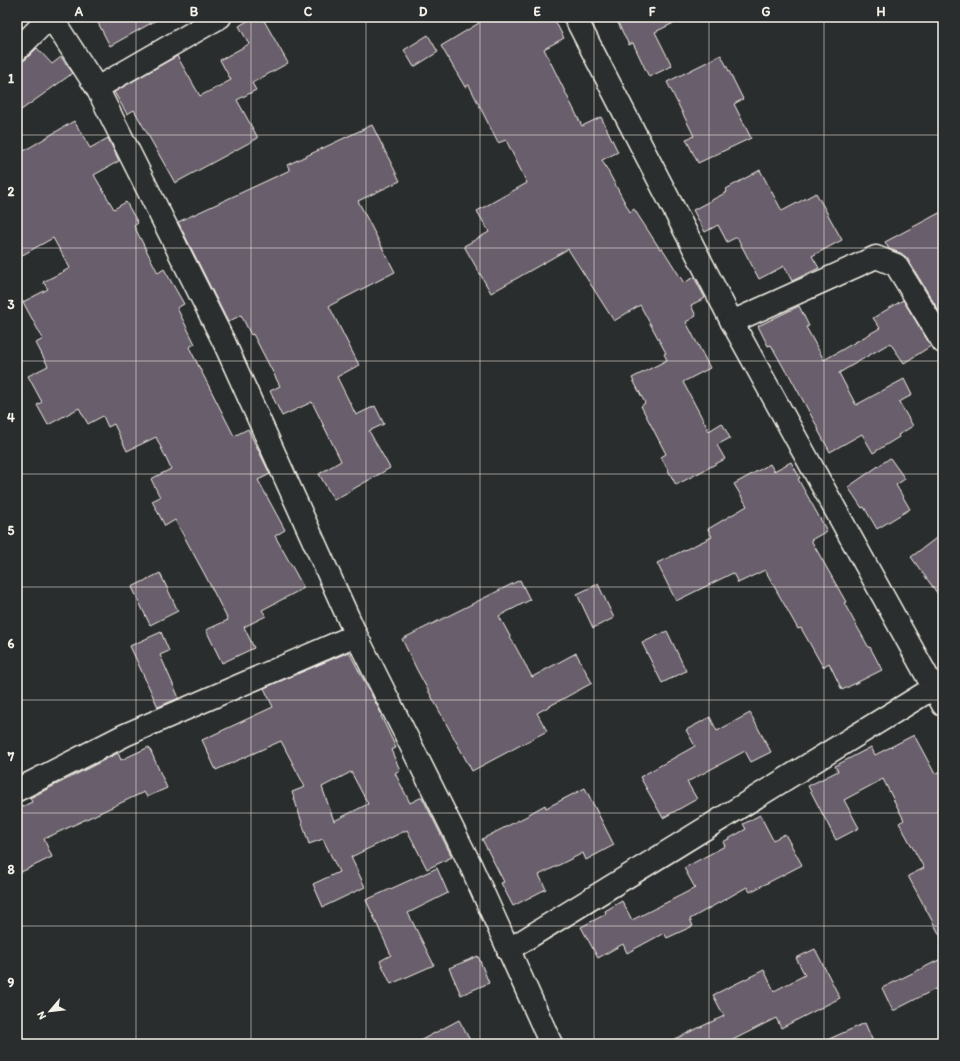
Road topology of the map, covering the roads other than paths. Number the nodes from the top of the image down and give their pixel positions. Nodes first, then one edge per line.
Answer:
1 (51, 17) edge
2 (220, 17) edge
3 (575, 17) edge
4 (17, 50) edge
5 (97, 88) junction
6 (732, 322) junction
7 (943, 342) edge
8 (356, 635) junction
9 (940, 691) edge
10 (17, 790) edge
11 (508, 950) junction
12 (551, 1044) edge

1 - 4 street
1 - 5 street
2 - 5 street
3 - 6 street
5 - 8 street
6 - 7 street
6 - 9 street
8 - 10 street
8 - 11 street
9 - 11 street
11 - 12 street

